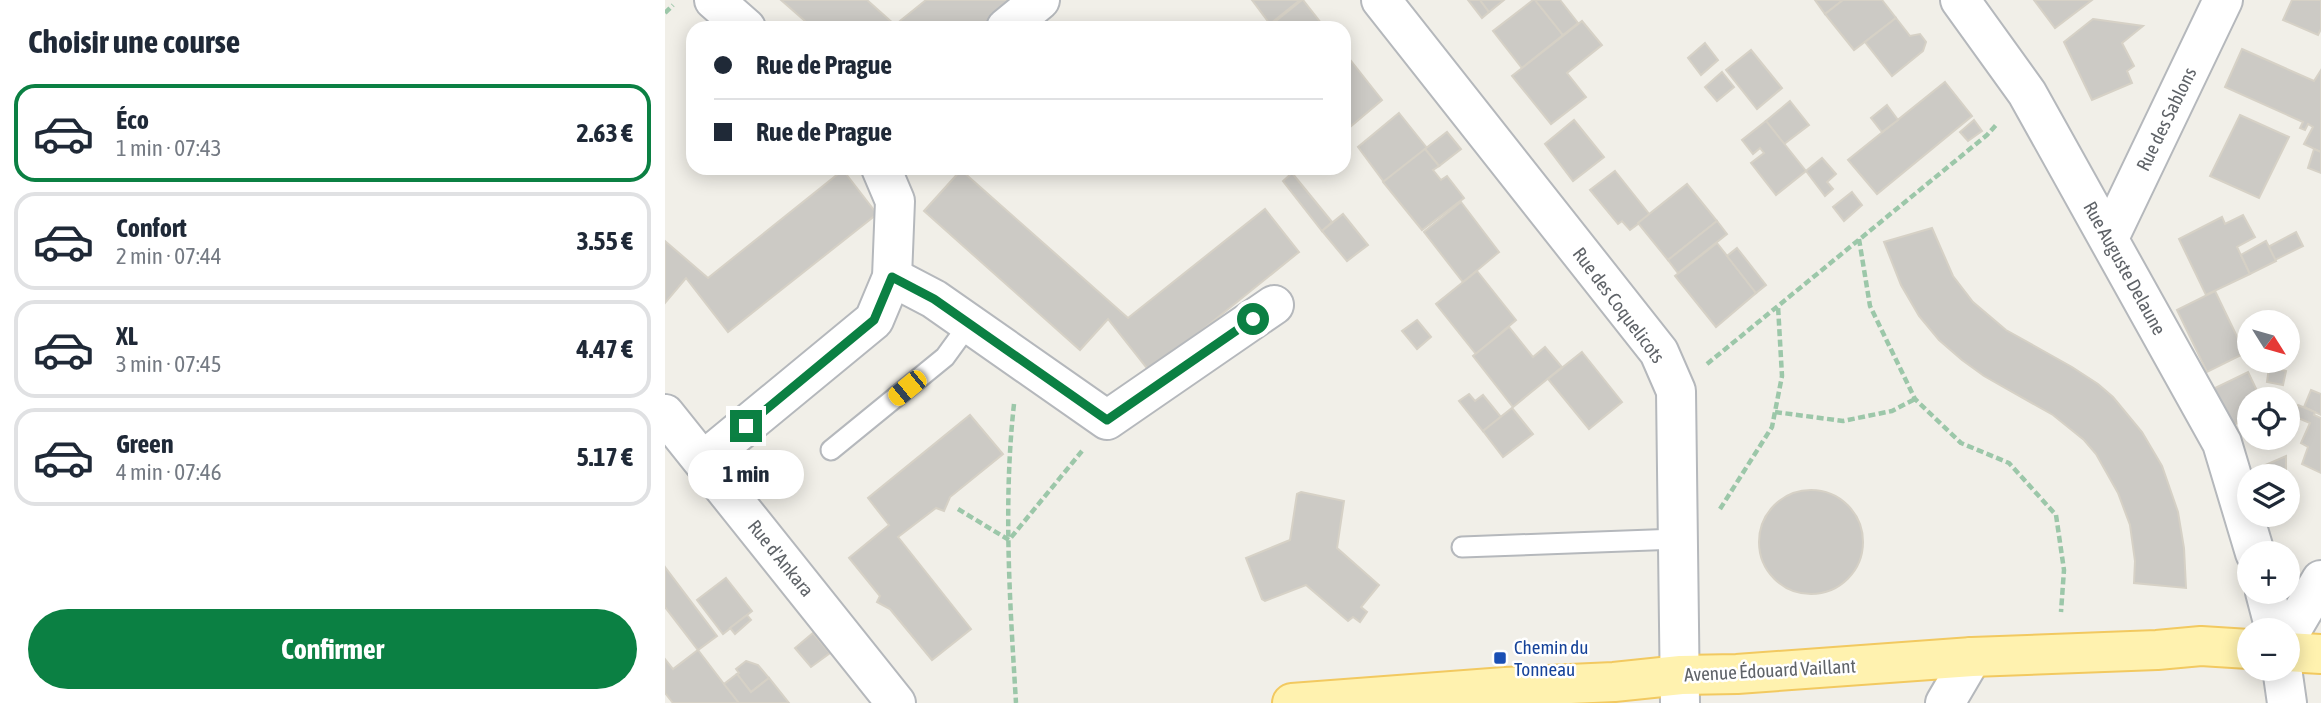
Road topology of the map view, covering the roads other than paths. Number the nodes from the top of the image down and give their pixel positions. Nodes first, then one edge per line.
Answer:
1 (714, 0) edge
2 (1040, 0) edge
3 (1381, 0) edge
4 (1960, 0) edge
5 (2223, 0) edge
6 (737, 21) edge
7 (1014, 21) edge
8 (884, 175) edge
9 (2109, 238) junction
10 (892, 277) junction
11 (1274, 305) dead end
12 (969, 324) junction
13 (665, 414) edge
14 (831, 450) dead end
15 (703, 461) junction
16 (1678, 539) junction
17 (2251, 541) edge
18 (1462, 547) dead end
19 (2321, 580) edge
20 (2300, 644) edge
21 (2237, 648) edge
22 (1972, 657) junction
23 (2291, 681) edge
24 (1680, 689) edge
25 (896, 703) edge
26 (1292, 703) edge
27 (1945, 703) edge
28 (2287, 703) edge

1 - 6 street
2 - 7 street
3 - 16 street, Rue des Coquelicots
4 - 9 street, Rue Auguste Delaune
5 - 9 street, Rue des Sablons
8 - 10 street
9 - 17 street, Rue Auguste Delaune
10 - 12 street
10 - 15 street
11 - 12 street
12 - 14 lane
13 - 15 street, Rue d'Ankara
15 - 25 street, Rue d'Ankara
16 - 18 lane
16 - 24 street, Rue des Coquelicots
19 - 20 street
21 - 22 main road, Avenue Édouard Vaillant
22 - 24 main road, Avenue Édouard Vaillant
22 - 27 street
23 - 28 street
24 - 26 main road, Avenue Édouard Vaillant

